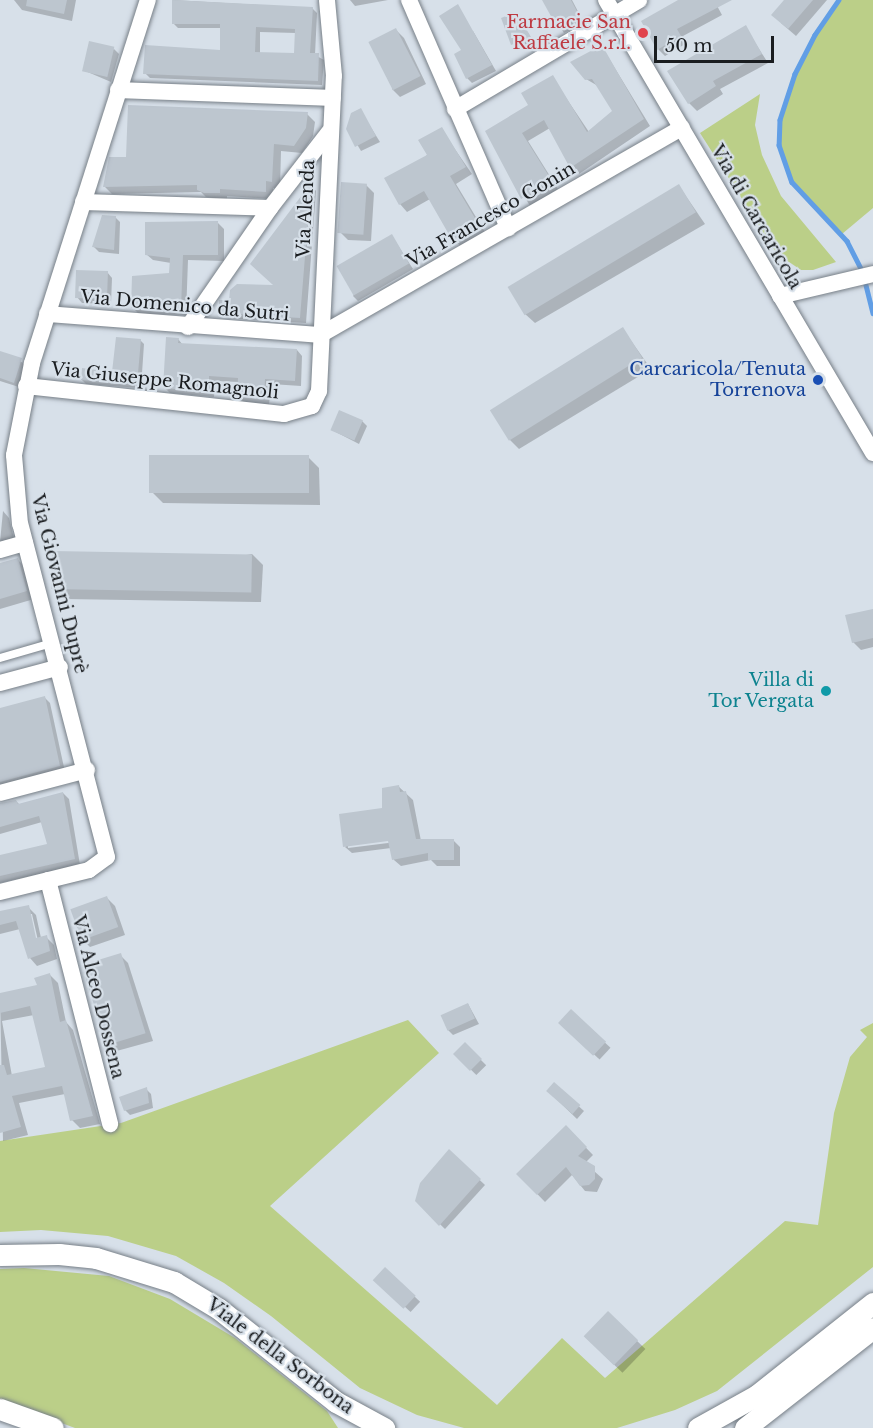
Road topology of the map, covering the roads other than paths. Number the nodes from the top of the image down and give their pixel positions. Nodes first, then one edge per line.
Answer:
1 (148, 0) edge
2 (327, 0) edge
3 (409, 0) edge
4 (639, 0) edge
5 (611, 7) edge
6 (118, 90) junction
7 (333, 98) junction
8 (455, 109) junction
9 (682, 128) junction
10 (329, 132) junction
11 (83, 202) junction
12 (270, 208) junction
13 (508, 228) junction
14 (873, 274) edge
15 (780, 296) junction
16 (47, 314) junction
17 (188, 327) junction
18 (321, 335) junction
19 (26, 386) junction
20 (300, 412) joint
21 (873, 453) edge
22 (25, 543) junction
23 (0, 550) edge
24 (53, 643) junction
25 (0, 658) edge
26 (60, 667) junction
27 (0, 683) edge
28 (87, 770) junction
29 (0, 793) edge
30 (48, 880) junction
31 (0, 892) edge
32 (110, 1124) dead end
33 (0, 1255) edge
34 (873, 1303) edge
35 (873, 1328) edge
36 (790, 1395) junction
37 (342, 1405) junction
38 (0, 1409) edge
39 (44, 1426) edge
40 (348, 1428) edge
41 (384, 1428) edge
42 (698, 1428) edge
43 (745, 1428) edge
44 (758, 1428) edge

1 - 6 street, Via Giovanni Duprè
2 - 7 street, Via Alenda
3 - 8 street
4 - 5 street
5 - 8 street
5 - 9 street, Via di Carcaricola
6 - 7 street
6 - 11 street, Via Giovanni Duprè
7 - 10 street, Via Alenda
8 - 13 street
9 - 13 street, Via Francesco Gonin
9 - 15 street, Via di Carcaricola
10 - 12 street
10 - 18 street, Via Alenda
11 - 12 street
11 - 16 street, Via Giovanni Duprè
12 - 17 street
13 - 18 street, Via Francesco Gonin
14 - 15 street
15 - 21 street, Via di Carcaricola
16 - 17 street, Via Domenico da Sutri
16 - 19 street, Via Giovanni Duprè
17 - 18 street, Via Domenico da Sutri
18 - 20 street, Via Alenda
19 - 20 street, Via Giuseppe Romagnoli
19 - 22 street, Via Giovanni Duprè
22 - 23 street
22 - 24 street, Via Giovanni Duprè
24 - 25 lane
24 - 26 street, Via Giovanni Duprè
26 - 27 street
26 - 28 street, Via Giovanni Duprè
28 - 29 street
28 - 30 street, Via Giovanni Duprè
30 - 31 street
30 - 32 street, Via Alceo Dossena
33 - 37 street, Viale della Sorbona
34 - 42 street
35 - 36 street
36 - 43 street
36 - 44 street
37 - 40 street
37 - 41 street, Viale della Sorbona
38 - 39 street

